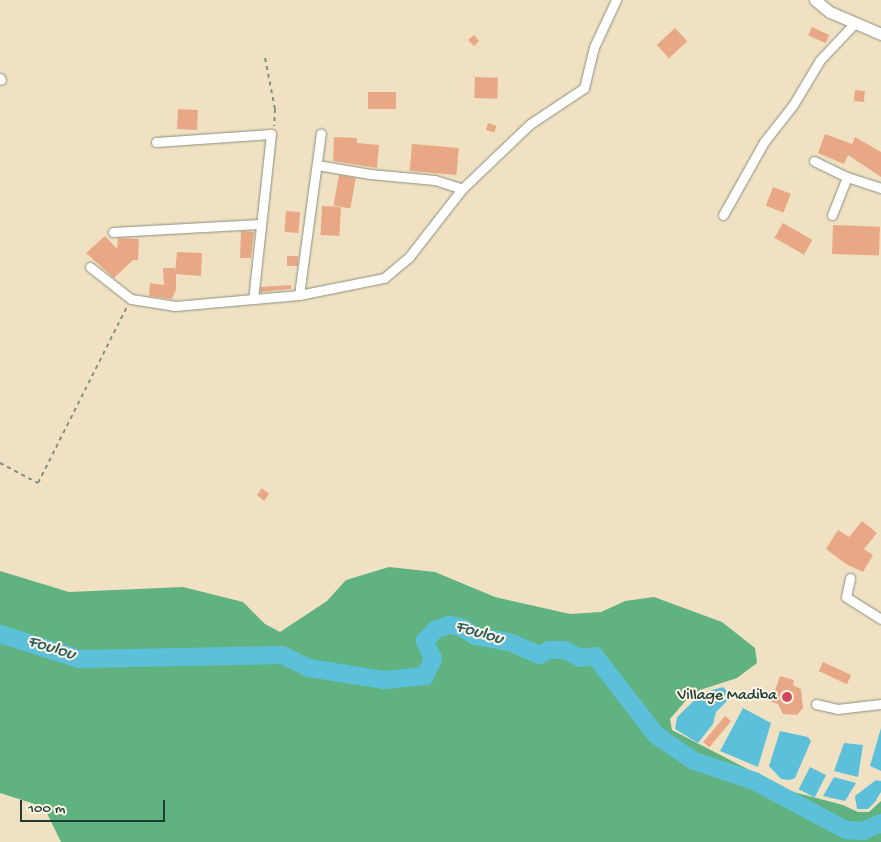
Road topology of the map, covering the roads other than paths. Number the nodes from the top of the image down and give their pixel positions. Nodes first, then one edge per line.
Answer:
1 (616, 0) edge
2 (814, 0) edge
3 (854, 24) junction
4 (881, 34) edge
5 (321, 133) dead end
6 (156, 142) dead end
7 (814, 161) dead end
8 (317, 165) junction
9 (847, 177) junction
10 (881, 188) edge
11 (462, 189) junction
12 (723, 215) dead end
13 (832, 215) dead end
14 (259, 224) junction
15 (113, 232) dead end
16 (90, 267) dead end
17 (299, 295) junction
18 (253, 299) junction
19 (850, 578) dead end
20 (881, 619) edge
21 (816, 704) dead end
22 (881, 704) edge

1 - 11 street
2 - 3 street
3 - 4 street
3 - 12 street
5 - 8 street
6 - 14 street
7 - 9 street
8 - 11 street
8 - 17 street
9 - 10 street
9 - 13 street
11 - 17 street
14 - 15 street
14 - 18 street
16 - 18 street
17 - 18 street
19 - 20 street
21 - 22 street

